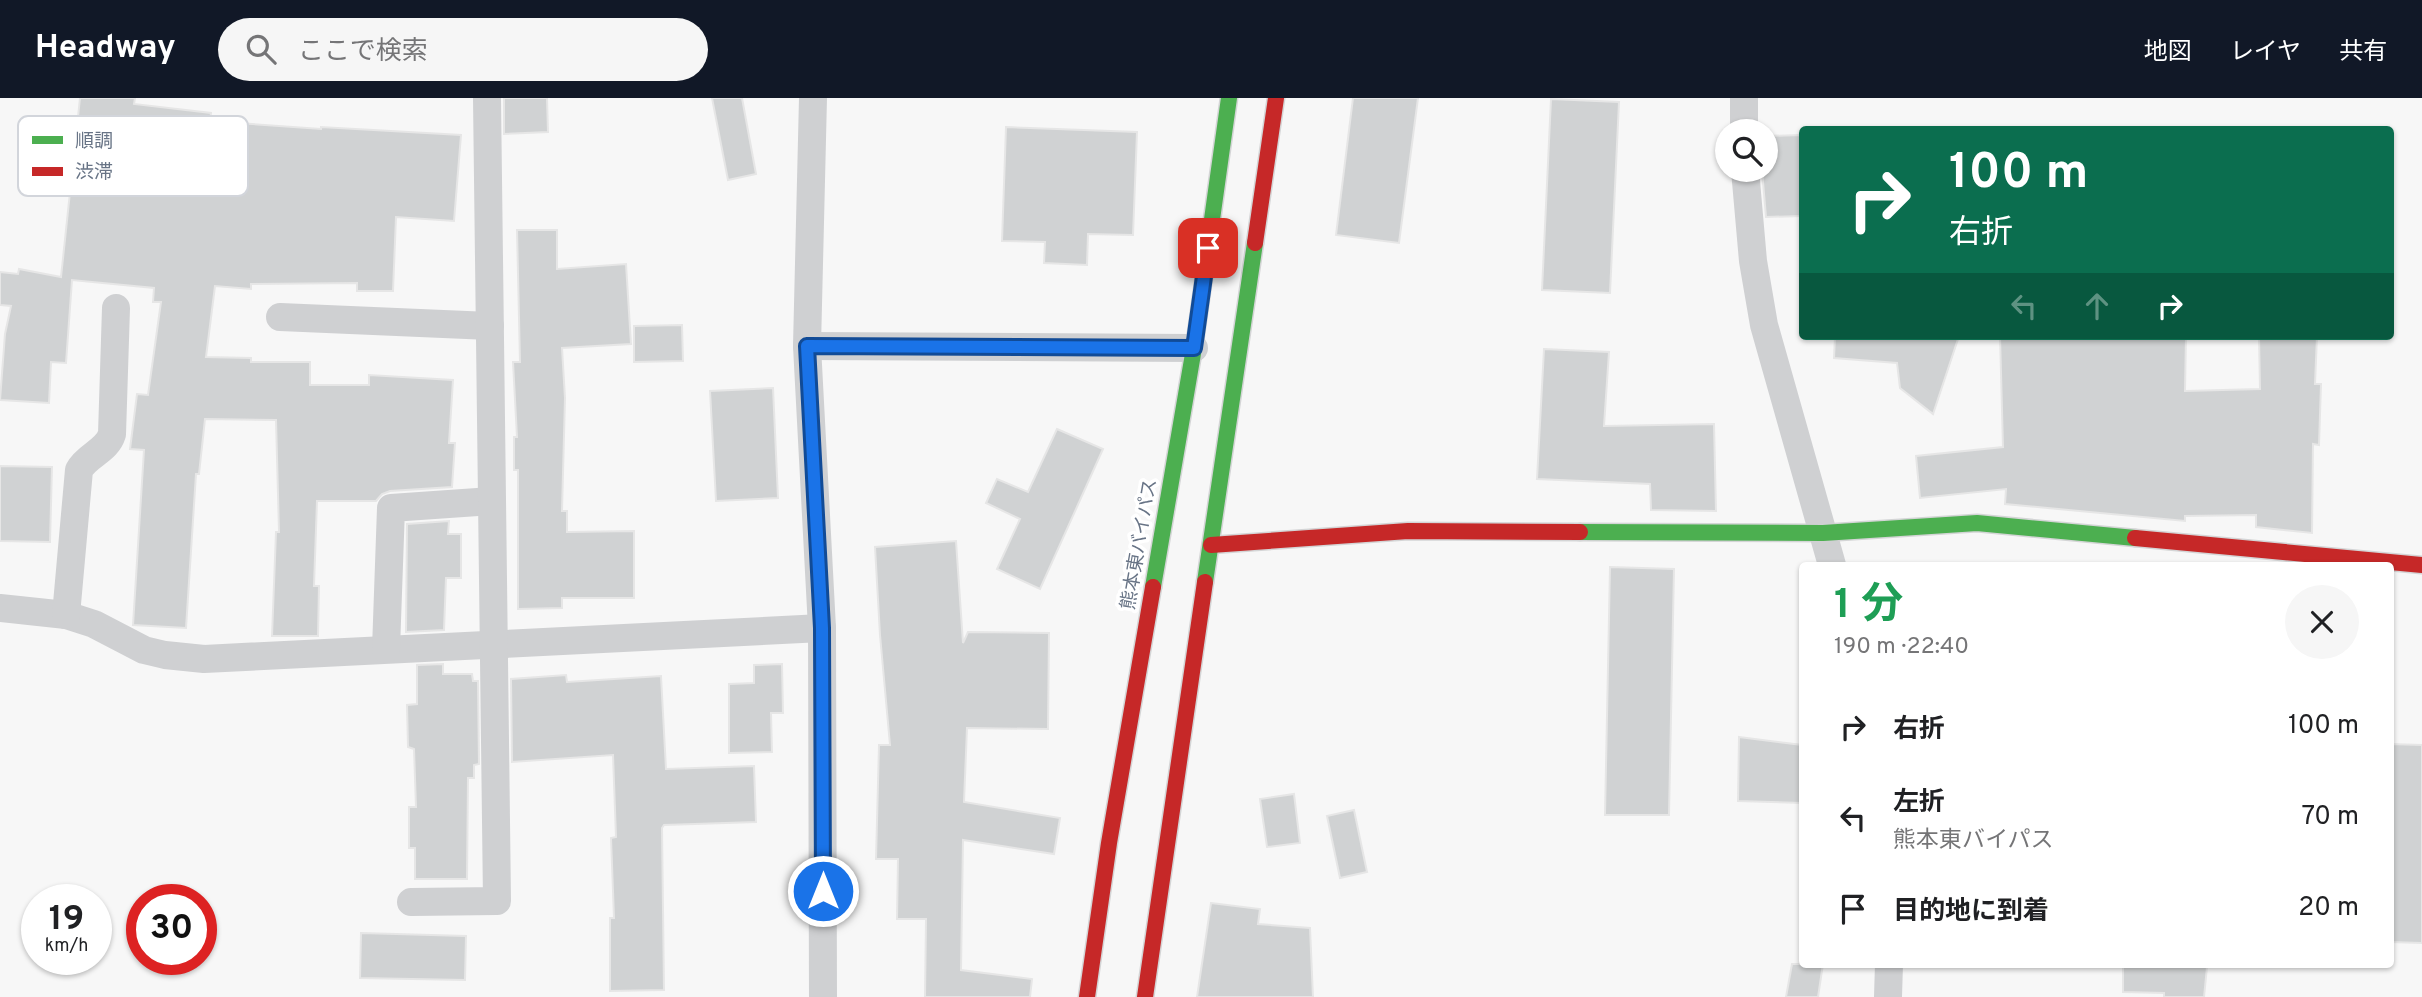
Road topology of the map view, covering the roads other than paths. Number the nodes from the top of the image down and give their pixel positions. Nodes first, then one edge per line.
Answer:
1 (487, 98) edge
2 (813, 98) edge
3 (1229, 98) edge
4 (1276, 98) edge
5 (1744, 98) edge
6 (1744, 119) edge
7 (1746, 182) edge
8 (116, 309) dead end
9 (280, 317) dead end
10 (490, 326) junction
11 (807, 346) junction
12 (1194, 348) junction
13 (492, 500) junction
14 (1823, 533) junction
15 (1211, 545) junction
16 (1831, 562) edge
17 (2390, 562) edge
18 (2394, 562) edge
19 (2422, 565) edge
20 (0, 608) edge
21 (65, 615) junction
22 (822, 628) junction
23 (494, 643) junction
24 (386, 649) junction
25 (411, 901) dead end
26 (1889, 968) edge
27 (823, 997) edge
28 (1087, 997) edge
29 (1146, 997) edge
30 (1888, 997) edge

1 - 10 street
2 - 11 street
3 - 12 main road, 熊本東バイパス
4 - 15 main road
5 - 6 street
7 - 14 street
8 - 21 street
9 - 10 street
10 - 13 street
11 - 12 street
11 - 22 street
12 - 28 main road, 熊本東バイパス
13 - 23 street
13 - 24 street
14 - 15 main road
14 - 16 street
14 - 17 main road
15 - 29 main road
18 - 19 main road
20 - 21 street
21 - 24 street
22 - 23 street
22 - 27 street
23 - 24 street
23 - 25 street
26 - 30 street

